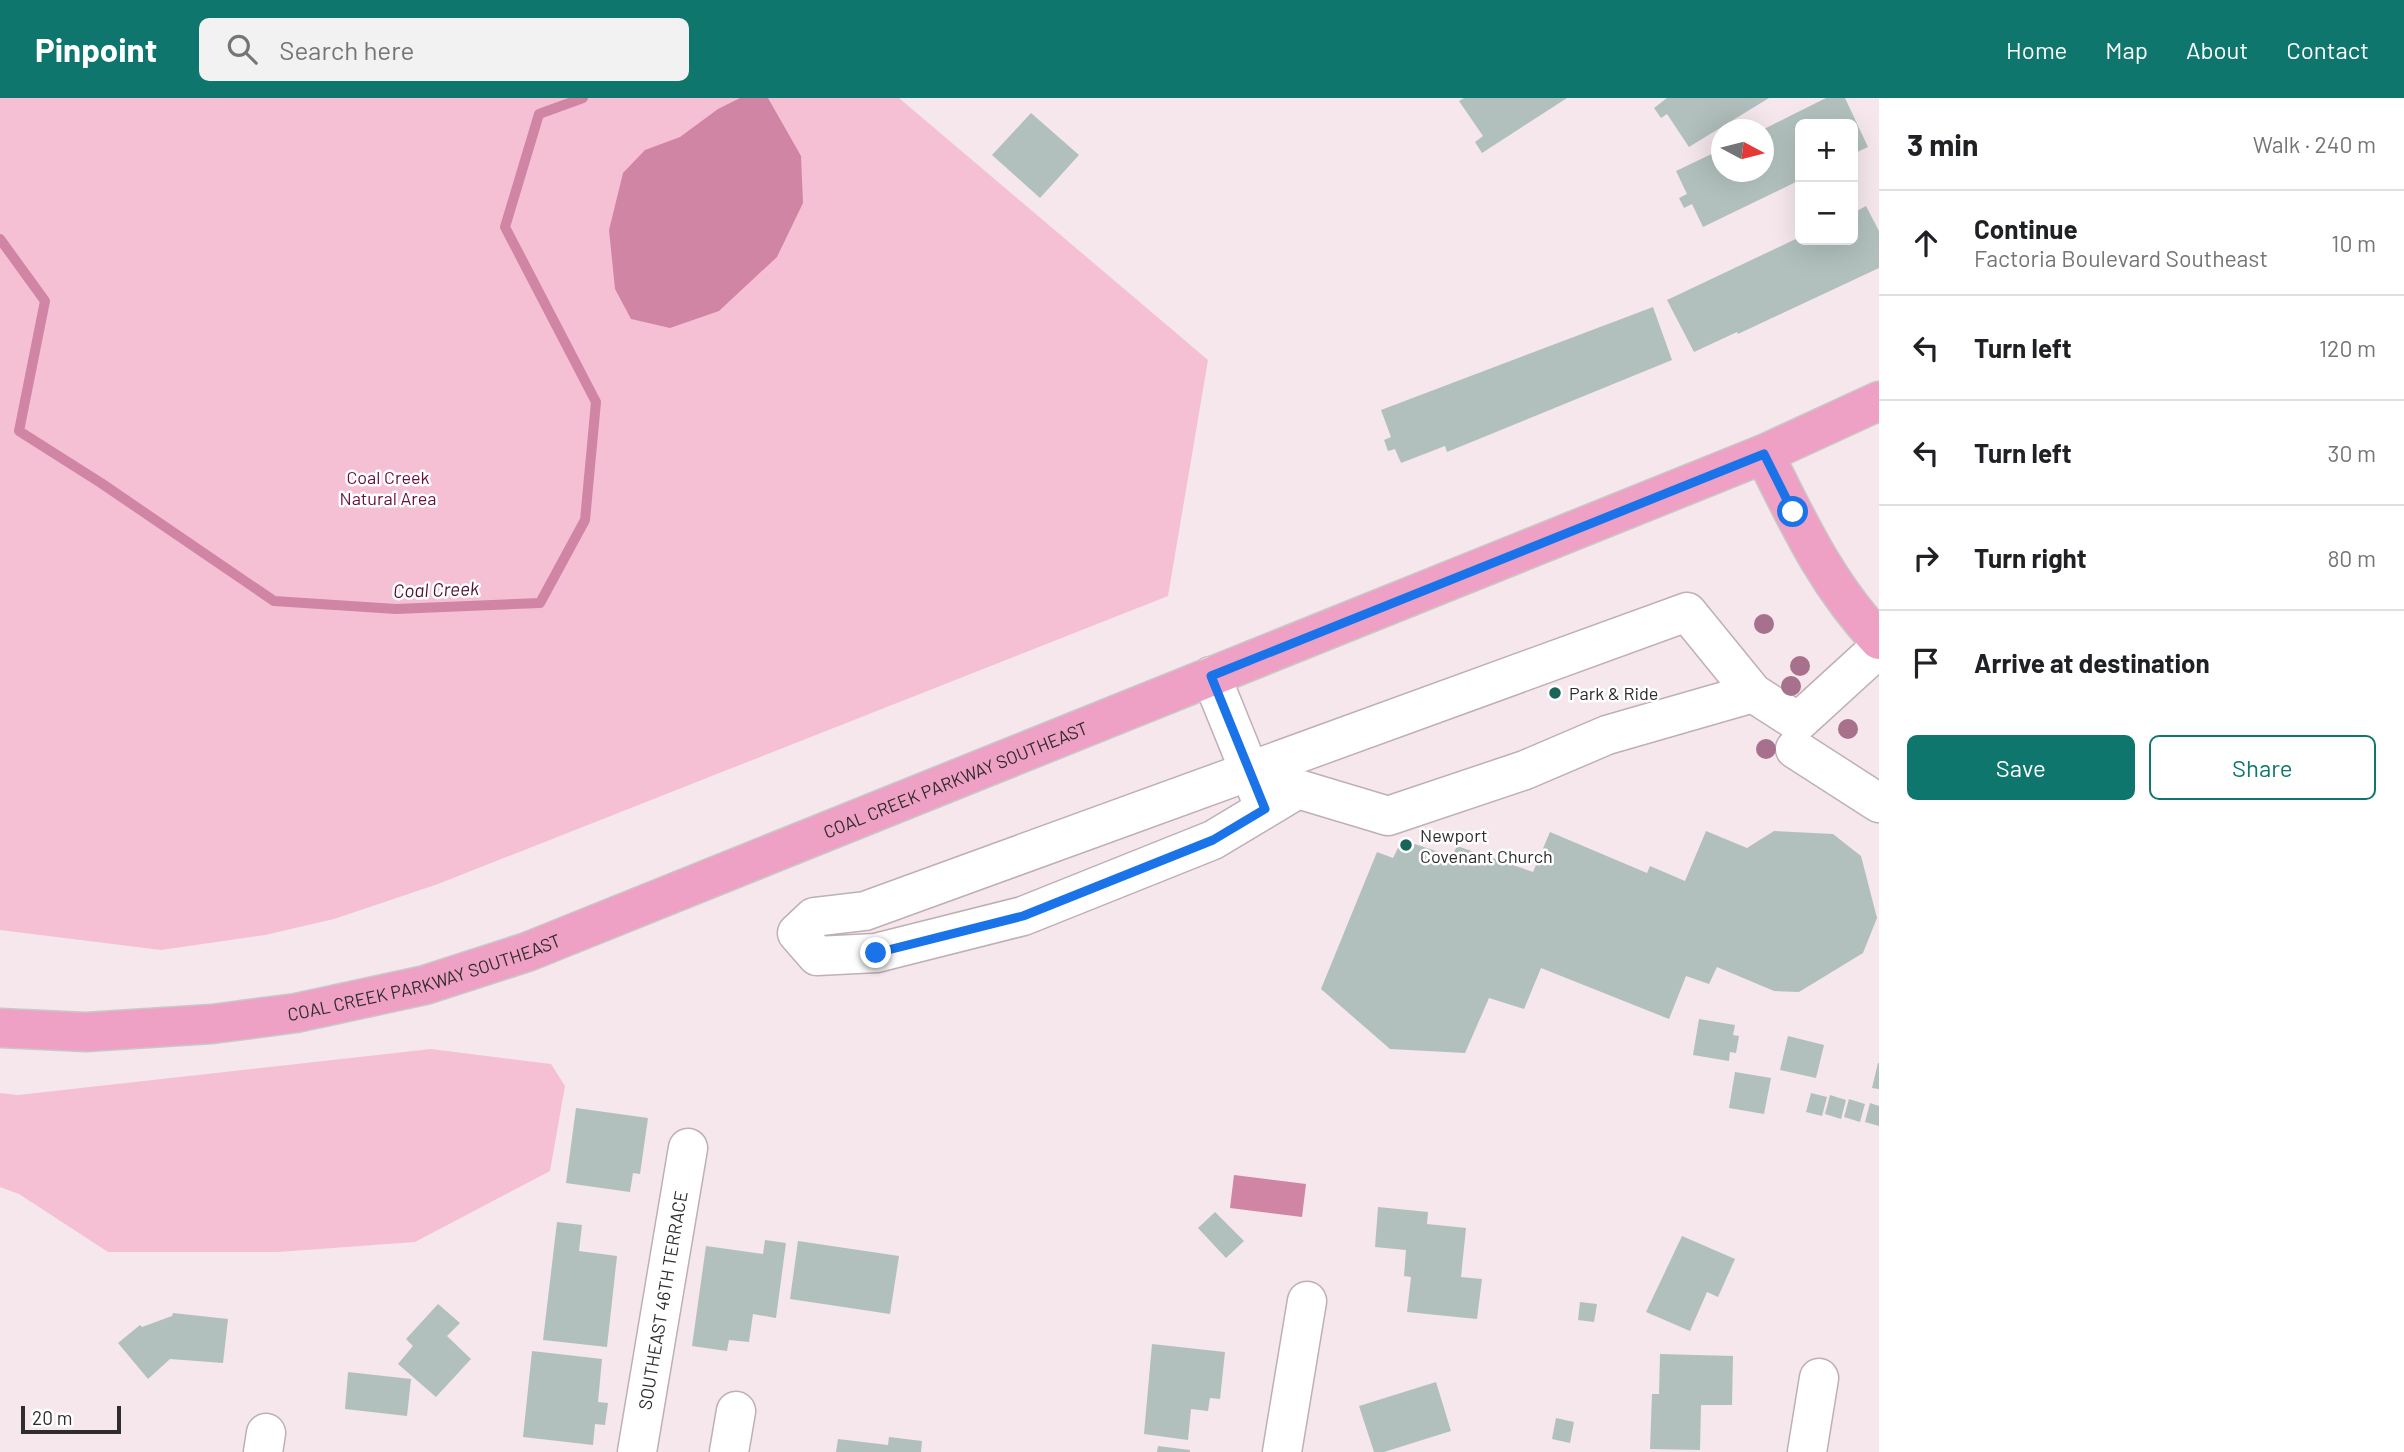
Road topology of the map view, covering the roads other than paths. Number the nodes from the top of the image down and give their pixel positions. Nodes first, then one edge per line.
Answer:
1 (1879, 401) edge
2 (1764, 454) junction
3 (1879, 640) edge
4 (1879, 648) edge
5 (1211, 676) junction
6 (1753, 693) junction
7 (1796, 735) junction
8 (1250, 773) junction
9 (1879, 803) edge
10 (1265, 809) junction
11 (0, 1028) edge
12 (688, 1147) dead end
13 (1307, 1301) dead end
14 (1819, 1378) dead end
15 (736, 1411) dead end
16 (637, 1452) edge
17 (729, 1452) edge
18 (1282, 1452) edge
19 (1807, 1452) edge

1 - 2 main road, COAL CREEK PARKWAY SOUTHEAST
2 - 3 main road
2 - 5 main road, COAL CREEK PARKWAY SOUTHEAST
4 - 7 street
5 - 8 street
5 - 11 main road, COAL CREEK PARKWAY SOUTHEAST
6 - 7 street
6 - 8 street
6 - 10 street
7 - 9 street
8 - 10 street
8 - 10 street
12 - 16 street, SOUTHEAST 46TH TERRACE
13 - 18 street
14 - 19 street
15 - 17 street

